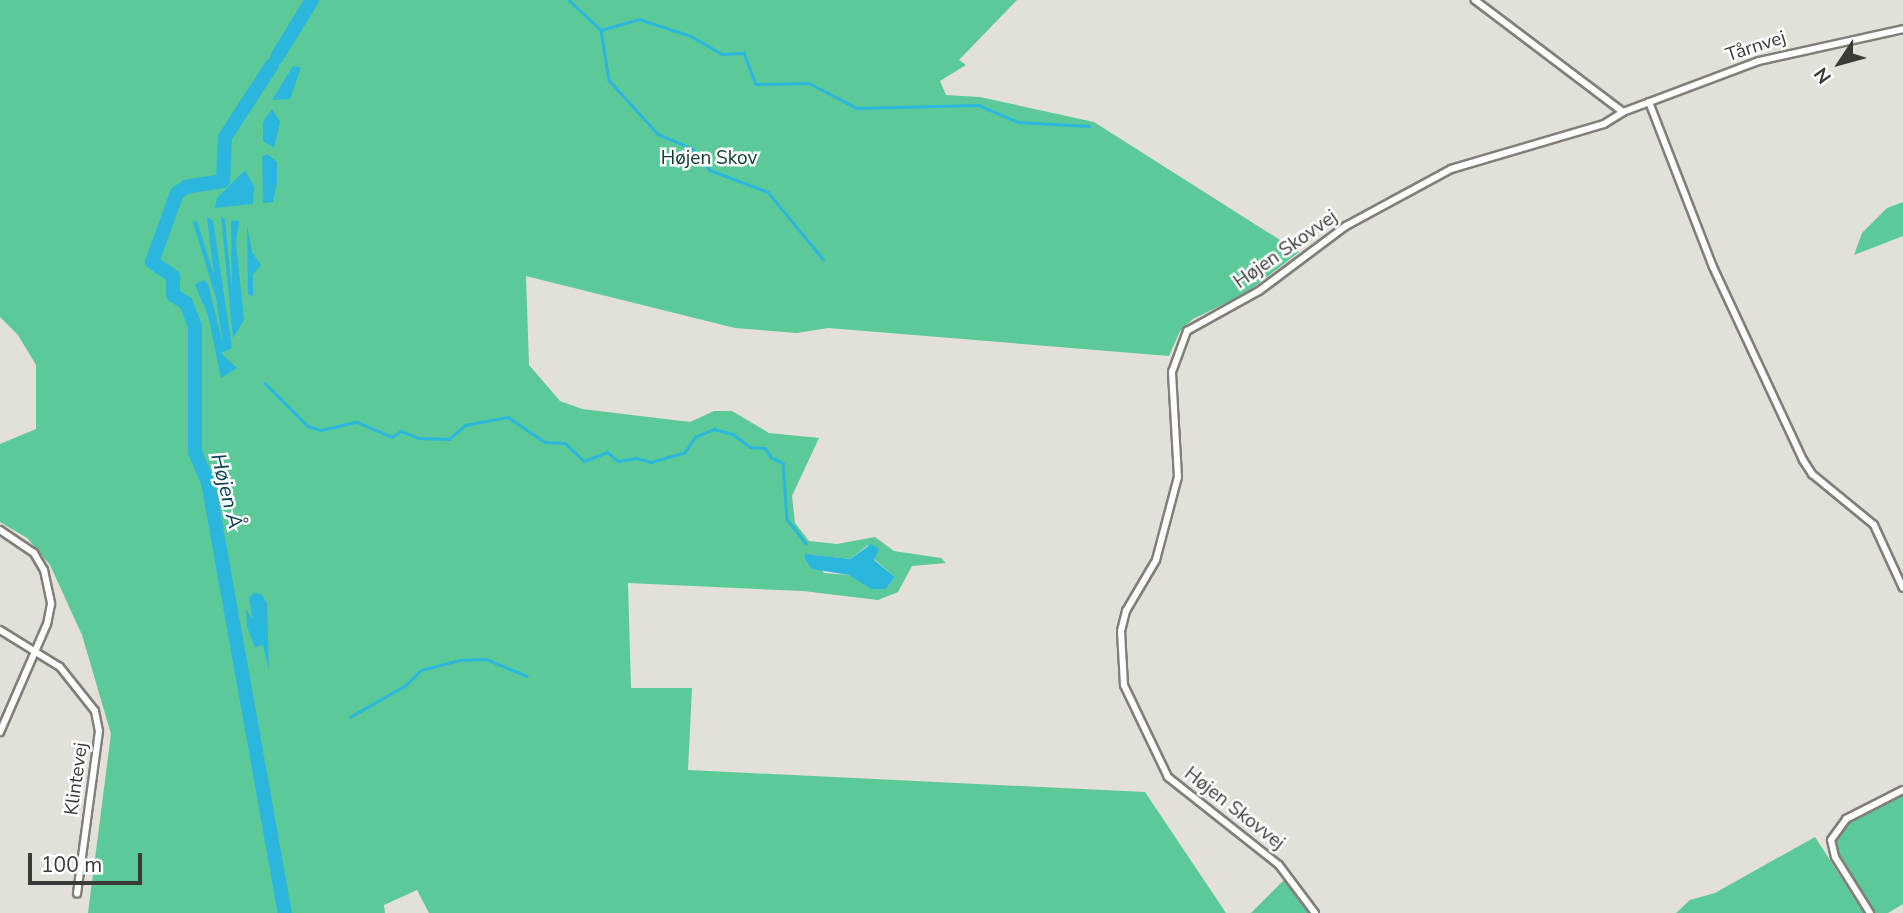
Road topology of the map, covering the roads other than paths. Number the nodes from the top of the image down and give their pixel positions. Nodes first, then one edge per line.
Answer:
1 (1475, 0) edge
2 (1903, 29) edge
3 (1650, 102) junction
4 (1623, 112) junction
5 (0, 530) edge
6 (1903, 588) edge
7 (0, 630) edge
8 (36, 650) junction
9 (0, 732) edge
10 (1903, 790) edge
11 (77, 894) dead end
12 (1315, 913) edge
13 (1870, 913) edge

1 - 4 street
2 - 3 street, Tårnvej
3 - 4 street, Tårnvej
3 - 6 street
4 - 12 street, Højen Skovvej
5 - 8 street
7 - 8 street, Klintevej
8 - 9 street
8 - 11 street, Klintevej
10 - 13 street

